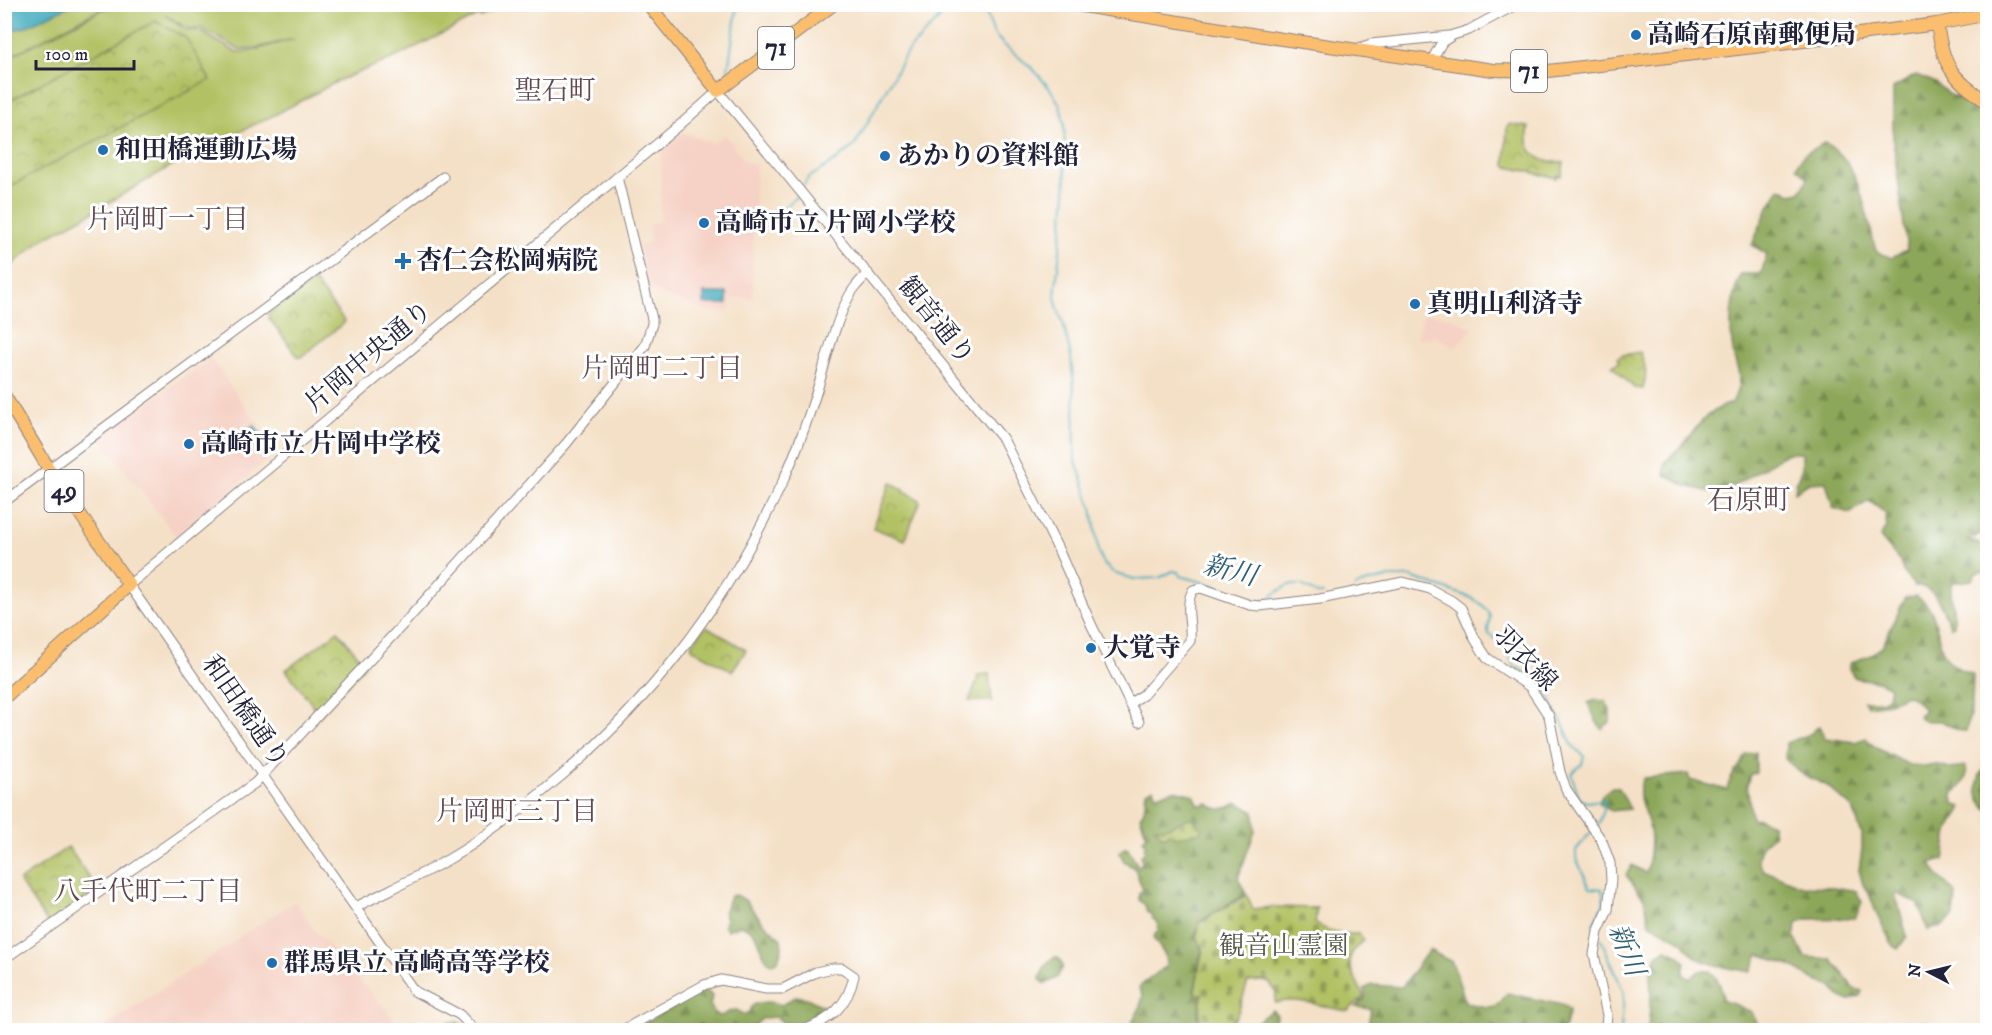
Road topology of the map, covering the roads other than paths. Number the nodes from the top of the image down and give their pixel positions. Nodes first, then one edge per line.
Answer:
1 (648, 4) edge
2 (834, 4) edge
3 (1071, 4) edge
4 (1517, 4) edge
5 (1988, 14) edge
6 (1937, 24) junction
7 (1453, 35) junction
8 (1353, 50) junction
9 (1432, 60) junction
10 (718, 91) junction
11 (1988, 103) edge
12 (443, 177) dead end
13 (617, 177) junction
14 (868, 273) junction
15 (4, 395) edge
16 (49, 469) junction
17 (4, 502) edge
18 (129, 585) junction
19 (4, 698) edge
20 (1130, 703) junction
21 (1139, 722) dead end
22 (262, 775) junction
23 (356, 907) junction
24 (4, 959) edge
25 (1608, 1029) edge
26 (474, 1030) edge
27 (622, 1030) edge
28 (804, 1030) edge

1 - 10 main road, 観音通り
2 - 10 main road, 71
3 - 8 main road, 71
4 - 7 street
5 - 6 main road, 71
6 - 9 main road, 71
6 - 11 main road
7 - 8 street
7 - 9 street
8 - 9 main road, 71
10 - 13 street, 片岡中央通り
10 - 14 street, 観音通り
12 - 16 street
13 - 18 street, 片岡中央通り
13 - 22 street
14 - 20 street, 観音通り
14 - 23 street
15 - 16 main road, 和田橋通り / 49
16 - 17 street
16 - 18 main road, 和田橋通り / 49
18 - 19 main road
18 - 22 street, 和田橋通り
20 - 21 street, 観音通り
20 - 25 street, 羽衣線
22 - 23 street, 和田橋通り
22 - 24 street
23 - 26 street, 和田橋通り
27 - 28 street

